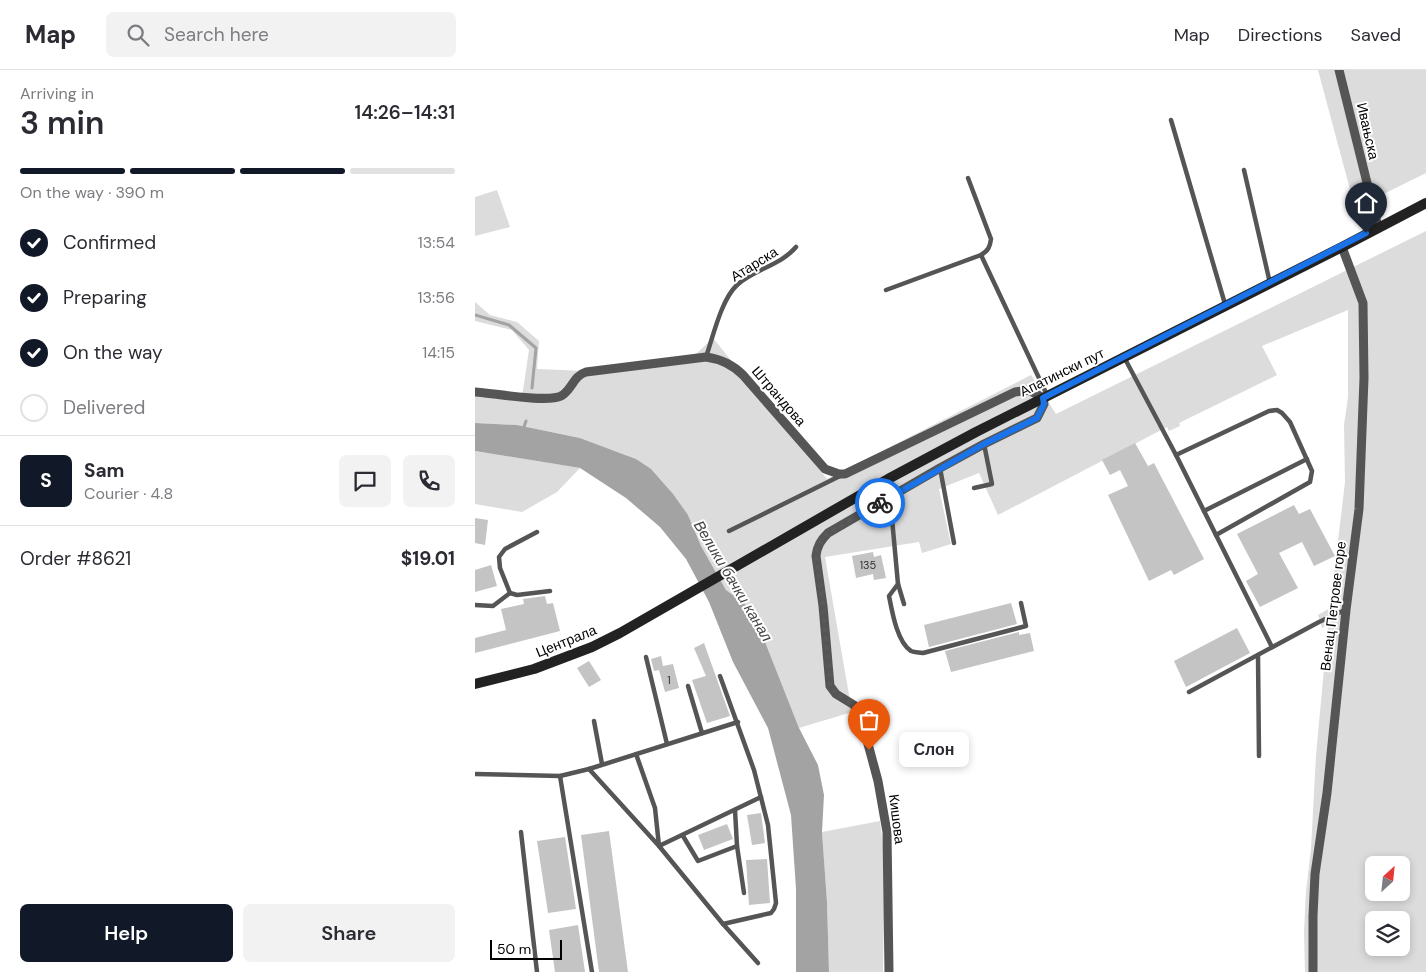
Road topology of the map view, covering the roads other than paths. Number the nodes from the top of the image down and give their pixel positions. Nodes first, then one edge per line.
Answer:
1 (1339, 70) edge
2 (1171, 120) dead end
3 (1244, 170) dead end
4 (968, 178) dead end
5 (1426, 202) edge
6 (1378, 227) junction
7 (796, 247) dead end
8 (1342, 247) junction
9 (981, 255) junction
10 (1270, 283) junction
11 (886, 290) dead end
12 (1225, 304) junction
13 (1124, 357) junction
14 (706, 358) junction
15 (475, 392) edge
16 (1045, 396) junction
17 (984, 444) junction
18 (1176, 455) junction
19 (1307, 459) junction
20 (939, 468) junction
21 (845, 474) junction
22 (974, 488) dead end
23 (890, 497) junction
24 (1204, 511) junction
25 (729, 531) dead end
26 (537, 532) dead end
27 (1216, 535) junction
28 (954, 542) dead end
29 (897, 584) junction
30 (550, 591) dead end
31 (510, 593) junction
32 (1021, 602) dead end
33 (904, 604) dead end
34 (475, 605) edge
35 (662, 608) joint
36 (1345, 610) junction
37 (1272, 648) junction
38 (1258, 655) junction
39 (646, 657) dead end
40 (720, 676) dead end
41 (475, 684) edge
42 (688, 686) dead end
43 (1189, 692) dead end
44 (594, 721) dead end
45 (738, 722) junction
46 (702, 733) junction
47 (667, 744) junction
48 (636, 754) junction
49 (1259, 756) dead end
50 (602, 764) junction
51 (589, 769) junction
52 (475, 774) edge
53 (560, 776) junction
54 (761, 797) junction
55 (735, 810) junction
56 (521, 832) dead end
57 (683, 836) junction
58 (659, 846) junction
59 (737, 846) junction
60 (744, 893) dead end
61 (723, 924) junction
62 (758, 963) dead end
63 (537, 972) edge
64 (592, 972) edge
65 (889, 972) edge
66 (1313, 972) edge

1 - 6 street, Ивањска
2 - 12 lane
3 - 10 lane
4 - 9 lane
5 - 6 main road, Апатински пут
6 - 8 main road, Апатински пут
7 - 14 lane, Атарска
8 - 10 main road, Апатински пут
8 - 36 street, Венац Петрове горе
9 - 11 lane
9 - 16 lane
10 - 12 main road, Апатински пут
12 - 13 main road, Апатински пут
13 - 16 main road, Апатински пут
13 - 18 lane
14 - 15 street, Штрандова
14 - 21 street, Штрандова
16 - 17 street
16 - 21 street
16 - 35 main road, Апатински пут
17 - 20 street
17 - 22 lane
18 - 19 lane
18 - 24 lane
19 - 24 lane
19 - 27 lane
20 - 23 street
20 - 28 lane
21 - 25 lane
23 - 29 lane
23 - 65 street, Кишова
24 - 27 lane
26 - 31 lane
27 - 37 lane
29 - 32 lane
29 - 33 lane
30 - 31 lane
31 - 34 lane
35 - 41 main road, Централа
36 - 37 lane
36 - 66 street, Венац Петрове горе
37 - 38 lane
38 - 43 lane
38 - 49 lane
39 - 47 lane
40 - 45 lane
42 - 46 lane
44 - 50 lane
45 - 46 lane
45 - 54 lane
46 - 47 lane
47 - 48 lane
48 - 50 lane
48 - 58 lane
50 - 51 lane
51 - 53 lane
51 - 58 lane
52 - 53 lane
53 - 64 lane
54 - 55 lane
54 - 61 lane
55 - 57 lane
55 - 59 lane
56 - 63 lane
57 - 58 lane
57 - 59 lane
58 - 61 lane
59 - 60 lane
61 - 62 lane

